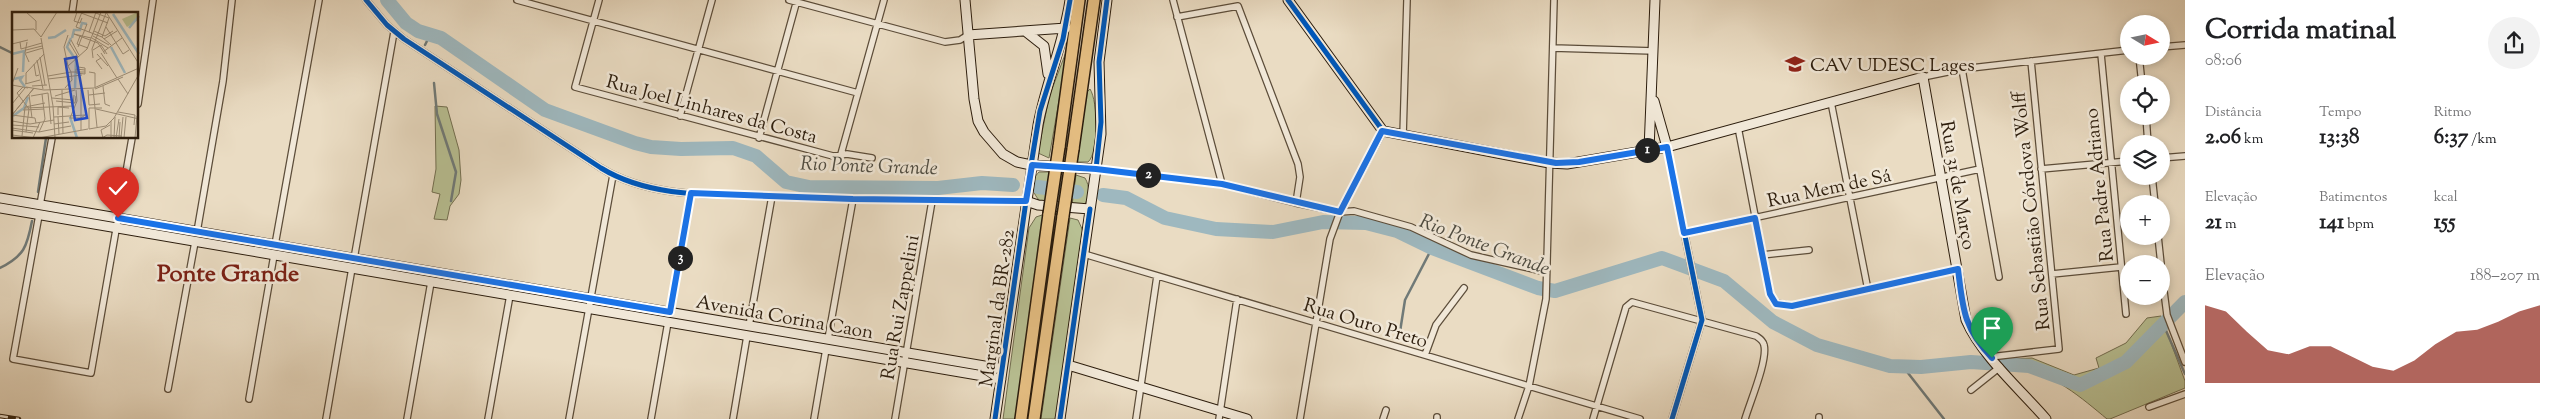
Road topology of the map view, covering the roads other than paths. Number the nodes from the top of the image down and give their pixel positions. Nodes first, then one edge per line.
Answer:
1 (153, 0) edge
2 (232, 0) edge
3 (318, 0) edge
4 (366, 0) edge
5 (517, 0) edge
6 (599, 0) edge
7 (712, 0) edge
8 (789, 0) edge
9 (884, 0) edge
10 (965, 0) edge
11 (1070, 0) edge
12 (1079, 0) edge
13 (1094, 0) edge
14 (1107, 0) edge
15 (1173, 0) edge
16 (1288, 0) edge
17 (1407, 0) edge
18 (1554, 0) edge
19 (1655, 0) edge
20 (797, 1) edge
21 (1177, 17) junction
22 (593, 21) junction
23 (878, 24) junction
24 (1066, 28) junction
25 (1025, 31) junction
26 (394, 32) junction
27 (968, 35) junction
28 (2185, 45) edge
29 (2170, 46) edge
30 (1553, 48) junction
31 (698, 49) junction
32 (1654, 50) junction
33 (2120, 51) edge
34 (2101, 54) junction
35 (2031, 61) junction
36 (1962, 70) junction
37 (778, 71) junction
38 (1923, 77) junction
39 (1048, 82) junction
40 (858, 93) junction
41 (1652, 94) junction
42 (139, 97) edge
43 (1831, 102) junction
44 (680, 116) junction
45 (1738, 127) junction
46 (1382, 131) junction
47 (1403, 136) junction
48 (759, 138) junction
49 (52, 139) edge
50 (132, 139) edge
51 (1667, 147) junction
52 (1649, 150) junction
53 (841, 154) junction
54 (2185, 156) edge
55 (2170, 157) edge
56 (872, 158) dead end
57 (2120, 162) edge
58 (1549, 163) junction
59 (2111, 163) junction
60 (1032, 165) junction
61 (1096, 169) junction
62 (1980, 170) junction
63 (2041, 170) junction
64 (613, 175) junction
65 (1941, 178) junction
66 (1222, 184) junction
67 (691, 193) junction
68 (772, 196) junction
69 (1850, 197) junction
70 (0, 198) edge
71 (853, 199) junction
72 (932, 201) junction
73 (1026, 201) junction
74 (1296, 203) junction
75 (0, 208) edge
76 (1090, 209) junction
77 (39, 210) junction
78 (1338, 214) junction
79 (118, 218) junction
80 (1755, 218) junction
81 (116, 228) junction
82 (197, 232) junction
83 (1684, 233) junction
84 (195, 242) junction
85 (275, 250) junction
86 (1809, 250) dead end
87 (1084, 254) junction
88 (1762, 255) junction
89 (2120, 257) edge
90 (354, 259) junction
91 (2120, 267) edge
92 (352, 268) junction
93 (1958, 269) junction
94 (1546, 272) junction
95 (2052, 274) junction
96 (1157, 276) junction
97 (1999, 277) dead end
98 (431, 282) junction
99 (1464, 288) dead end
100 (1868, 290) junction
101 (510, 295) junction
102 (591, 299) junction
103 (1237, 299) junction
104 (2125, 305) edge
105 (2166, 305) edge
106 (589, 309) junction
107 (670, 312) junction
108 (2126, 314) dead end
109 (1702, 320) junction
110 (668, 322) junction
111 (1315, 322) junction
112 (749, 326) junction
113 (747, 336) junction
114 (828, 339) junction
115 (826, 349) junction
116 (906, 353) junction
117 (1425, 355) junction
118 (1991, 358) junction
119 (2185, 362) edge
120 (905, 363) junction
121 (1068, 365) junction
122 (2000, 367) junction
123 (1002, 369) junction
124 (1001, 379) junction
125 (1529, 386) junction
126 (1141, 387) junction
127 (168, 389) dead end
128 (1971, 390) dead end
129 (2185, 394) edge
130 (249, 399) dead end
131 (1597, 406) junction
132 (2149, 407) dead end
133 (1386, 410) dead end
134 (1219, 415) edge
135 (326, 419) edge
136 (407, 419) edge
137 (488, 419) edge
138 (569, 419) edge
139 (651, 419) edge
140 (733, 419) edge
141 (814, 419) edge
142 (895, 419) edge
143 (995, 419) edge
144 (1021, 419) edge
145 (1034, 419) edge
146 (1060, 419) edge
147 (1136, 419) edge
148 (1246, 419) edge
149 (1300, 419) edge
150 (1383, 419) edge
151 (1518, 419) edge
152 (1593, 419) edge
153 (1640, 419) edge
154 (1672, 419) edge
155 (1745, 419) edge
156 (2046, 419) edge

1 - 42 street
2 - 82 street
3 - 85 street
4 - 26 street
5 - 22 street
6 - 22 street
7 - 31 street
8 - 20 street
9 - 23 street
10 - 27 main road
11 - 24 main road, Marginal da BR-282
12 - 144 highway, bridge
13 - 145 highway, bridge
14 - 61 main road
15 - 21 street
16 - 46 main road
17 - 47 street
18 - 30 street
19 - 32 main road
20 - 23 street
20 - 37 street
21 - 66 street
21 - 74 street
22 - 31 street
22 - 44 street, Rua Joel Linhares da Costa
23 - 27 street
23 - 40 street
24 - 25 main road
24 - 39 main road, Marginal da BR-282
25 - 27 main road
25 - 39 main road
26 - 64 street
26 - 90 street
27 - 60 main road
28 - 29 street
30 - 32 street
30 - 58 street
31 - 37 street
31 - 44 street
32 - 41 main road
33 - 34 street
34 - 35 street
34 - 59 street, Rua Padre Adriano
35 - 36 street
35 - 63 street, Rua Sebastião Córdova Wolff
36 - 38 street
36 - 62 street
37 - 40 street
37 - 48 street
38 - 43 main road
38 - 65 main road, Rua 31 de Março
39 - 60 main road, Marginal da BR-282
40 - 53 street
41 - 51 main road
41 - 52 main road
43 - 45 main road
43 - 69 street
44 - 48 street, Rua Joel Linhares da Costa
45 - 51 main road
45 - 80 street
46 - 47 main road
46 - 78 street
47 - 58 main road
48 - 53 street, Rua Joel Linhares da Costa
49 - 77 street
50 - 79 street
51 - 52 main road
51 - 83 street
52 - 58 main road
53 - 56 street, Rua Joel Linhares da Costa
54 - 55 street
57 - 59 street
58 - 94 street
59 - 63 street
59 - 89 street, Rua Padre Adriano
60 - 61 main road
60 - 73 main road, Marginal da BR-282
61 - 66 street
61 - 76 main road
62 - 65 street, Rua Mem de Sá
62 - 97 street
63 - 95 street, Rua Sebastião Córdova Wolff
64 - 67 street
64 - 102 street
65 - 69 street, Rua Mem de Sá
65 - 93 main road, Rua 31 de Março
66 - 74 street
67 - 68 street
67 - 107 street
68 - 71 street
68 - 112 street
69 - 80 street, Rua Mem de Sá
69 - 100 street
70 - 77 main road, Avenida Corina Caon
71 - 72 street
71 - 114 street
72 - 73 street
72 - 116 street, Rua Rui Zappelini
73 - 76 main road
73 - 123 main road, Marginal da BR-282
74 - 78 street
75 - 77 main road, Avenida Corina Caon
76 - 87 main road
77 - 79 main road, Avenida Corina Caon
77 - 81 main road, Avenida Corina Caon
77 - 81 street
78 - 94 street
78 - 111 street
79 - 81 street
79 - 82 main road, Avenida Corina Caon
80 - 83 street, Rua Mem de Sá
80 - 88 street
81 - 84 main road, Avenida Corina Caon
82 - 85 main road, Avenida Corina Caon
83 - 109 street
84 - 85 main road, Avenida Corina Caon
84 - 127 street
85 - 90 main road, Avenida Corina Caon
85 - 92 main road, Avenida Corina Caon
85 - 130 street
86 - 88 street
87 - 96 street, Rua Ouro Preto
87 - 121 main road
88 - 100 street
90 - 102 main road, Avenida Corina Caon
91 - 95 street
92 - 98 main road, Avenida Corina Caon
92 - 135 street
93 - 100 street
93 - 118 main road, Rua 31 de Março
94 - 125 street
95 - 118 street, Rua Sebastião Córdova Wolff
96 - 103 street, Rua Ouro Preto
96 - 126 street
98 - 101 main road, Avenida Corina Caon
98 - 136 street
99 - 117 street
101 - 106 main road, Avenida Corina Caon
101 - 137 street
102 - 106 street
102 - 107 main road, Avenida Corina Caon
103 - 111 street, Rua Ouro Preto
103 - 134 street
104 - 108 street, Rua Padre Adriano
105 - 119 street
106 - 110 main road, Avenida Corina Caon
106 - 138 street
107 - 112 main road, Avenida Corina Caon
109 - 131 street
109 - 154 street
109 - 155 street
110 - 113 main road, Avenida Corina Caon
110 - 139 street
111 - 117 street, Rua Ouro Preto
111 - 149 street
112 - 114 main road, Avenida Corina Caon
113 - 115 main road, Avenida Corina Caon
113 - 140 street
114 - 116 main road, Avenida Corina Caon
115 - 120 main road, Avenida Corina Caon
115 - 141 street
116 - 120 street, Rua Rui Zappelini
116 - 123 main road, Avenida Corina Caon
117 - 125 street, Rua Ouro Preto
118 - 122 main road, Rua 31 de Março
120 - 124 main road, Avenida Corina Caon
120 - 142 street, Rua Rui Zappelini
121 - 126 main road
121 - 146 main road
122 - 128 street
122 - 156 main road, Rua 31 de Março
123 - 124 main road, Marginal da BR-282
124 - 143 main road, Marginal da BR-282
125 - 131 street, Rua Ouro Preto
125 - 151 street
126 - 134 main road
126 - 147 street
129 - 132 street
131 - 152 street
131 - 153 street, Rua Ouro Preto
133 - 150 street
134 - 148 main road

